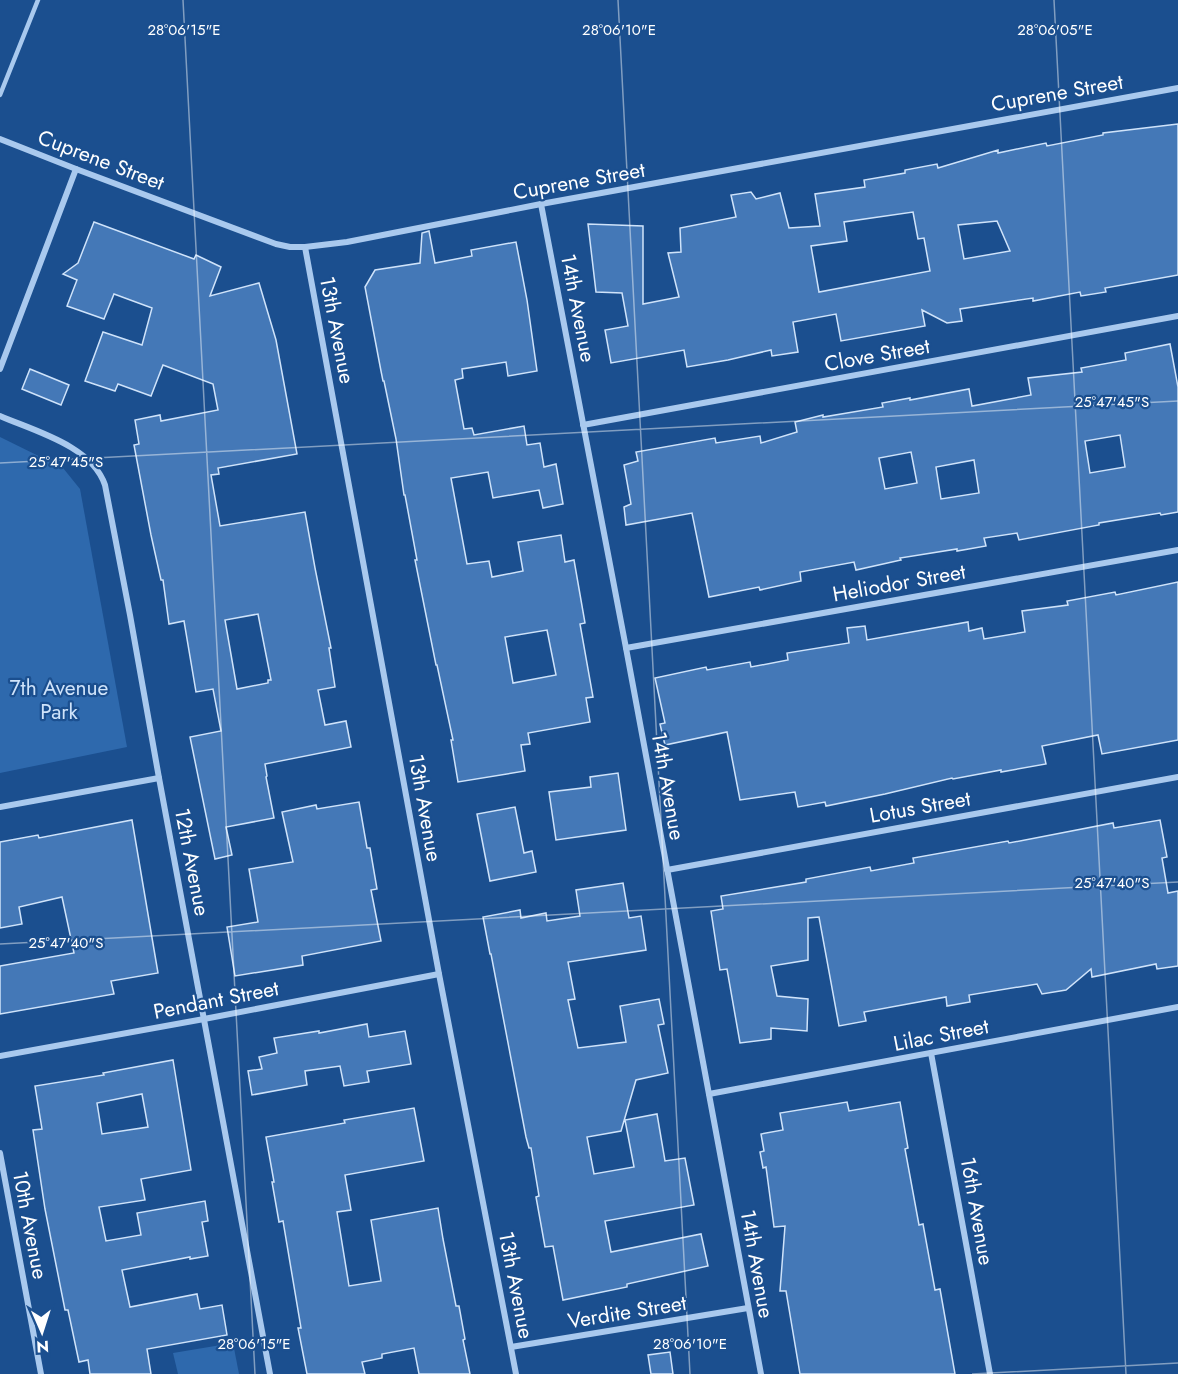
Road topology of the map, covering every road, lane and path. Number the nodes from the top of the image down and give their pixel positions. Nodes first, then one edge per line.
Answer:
1 (38, 0) edge
2 (1178, 88) edge
3 (0, 95) edge
4 (0, 139) edge
5 (76, 169) junction
6 (541, 204) junction
7 (305, 247) junction
8 (1178, 316) edge
9 (0, 369) edge
10 (0, 416) edge
11 (583, 425) junction
12 (1178, 550) edge
13 (626, 648) junction
14 (1178, 777) edge
15 (159, 778) junction
16 (0, 807) edge
17 (667, 870) junction
18 (439, 974) junction
19 (1178, 1007) edge
20 (204, 1019) junction
21 (931, 1053) junction
22 (0, 1056) edge
23 (710, 1094) junction
24 (0, 1153) edge
25 (748, 1308) junction
26 (511, 1347) junction
27 (41, 1374) edge
28 (270, 1374) edge
29 (516, 1374) edge
30 (760, 1374) edge
31 (990, 1374) edge

1 - 3 lane
2 - 6 street, Cuprene Street
4 - 5 street, Cuprene Street
5 - 7 street, Cuprene Street
5 - 9 street
6 - 7 street, Cuprene Street
6 - 11 street, 14th Avenue
7 - 18 street, 13th Avenue
8 - 11 street, Clove Street
10 - 15 street, 12th Avenue
11 - 13 street, 14th Avenue
12 - 13 street, Heliodor Street
13 - 17 street, 14th Avenue
14 - 17 street, Lotus Street
15 - 16 street
15 - 20 street, 12th Avenue
17 - 23 street, 14th Avenue
18 - 20 street, Pendant Street
18 - 26 street, 13th Avenue
19 - 21 street, Lilac Street
20 - 22 street, Pendant Street
20 - 28 street, 12th Avenue
21 - 23 street, Lilac Street
21 - 31 street, 16th Avenue
23 - 25 street, 14th Avenue
24 - 27 street, 10th Avenue
25 - 26 street, Verdite Street
25 - 30 street, 14th Avenue
26 - 29 street, 13th Avenue

